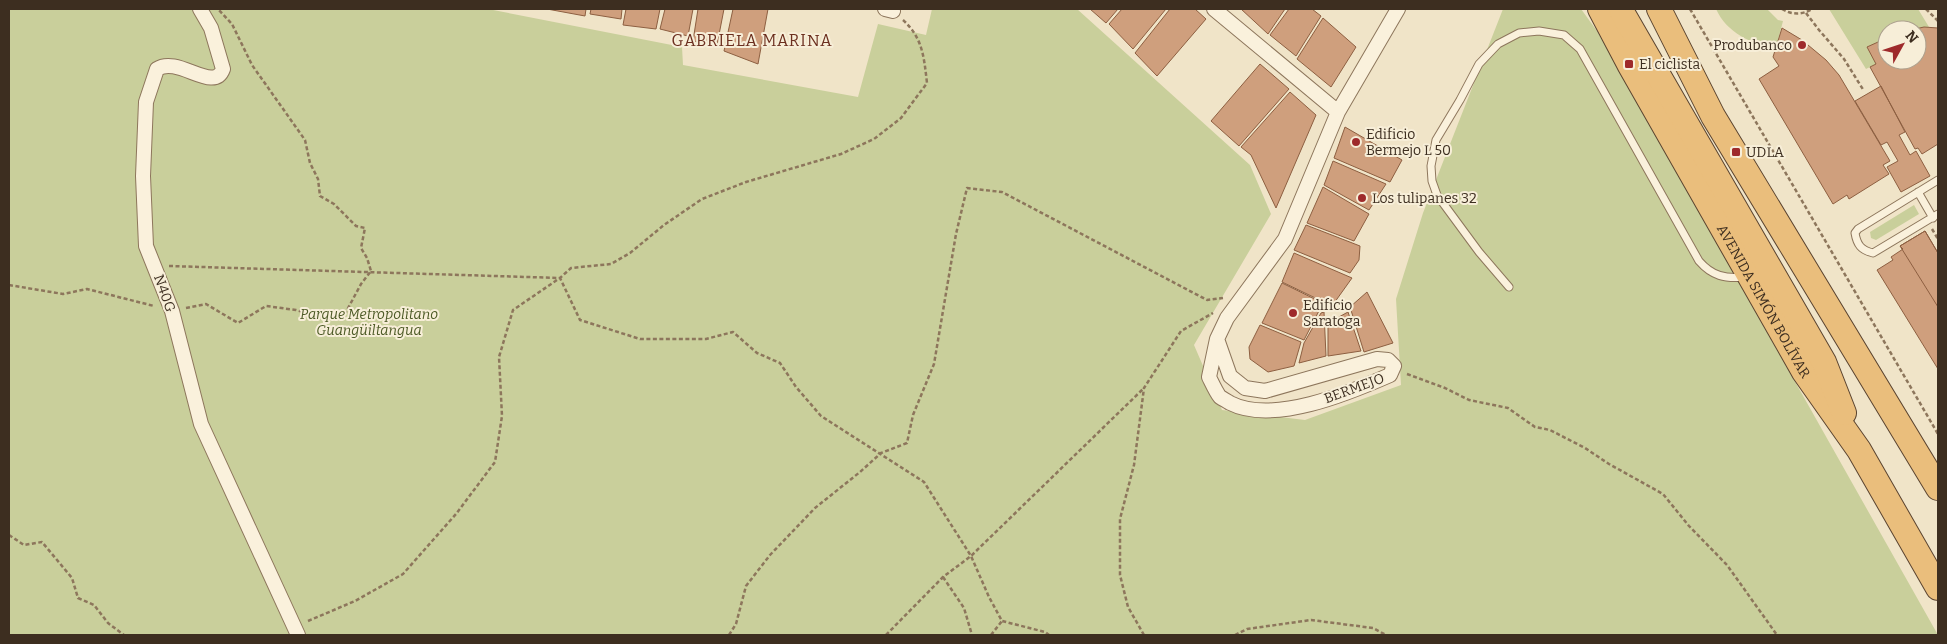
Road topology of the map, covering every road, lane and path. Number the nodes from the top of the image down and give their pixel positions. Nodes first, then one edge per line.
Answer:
1 (200, 9) edge
2 (218, 9) edge
3 (1398, 9) edge
4 (1659, 9) edge
5 (1671, 9) edge
6 (1690, 9) edge
7 (1782, 9) edge
8 (1812, 9) edge
9 (1926, 9) edge
10 (889, 10) edge
11 (1217, 10) edge
12 (1611, 11) edge
13 (1806, 12) junction
14 (1938, 21) edge
15 (1677, 46) junction
16 (1864, 91) dead end
17 (1338, 112) junction
18 (1938, 180) edge
19 (1918, 192) junction
20 (1936, 216) edge
21 (155, 266) junction
22 (371, 272) junction
23 (1750, 276) junction
24 (560, 278) junction
25 (9, 285) edge
26 (1509, 287) dead end
27 (1244, 294) junction
28 (172, 311) junction
29 (1217, 339) junction
30 (1406, 373) dead end
31 (1144, 388) junction
32 (1938, 434) edge
33 (1859, 450) junction
34 (881, 454) junction
35 (1938, 488) edge
36 (9, 535) edge
37 (971, 556) junction
38 (943, 577) junction
39 (1938, 588) edge
40 (1002, 621) junction
41 (295, 631) edge
42 (124, 635) edge
43 (729, 635) edge
44 (886, 635) edge
45 (972, 635) edge
46 (990, 635) edge
47 (1049, 635) edge
48 (1144, 635) edge
49 (1235, 635) edge
50 (1386, 635) edge
51 (1777, 635) edge

1 - 21 street, N40G
2 - 22 path
3 - 17 street, BERMEJO
4 - 15 highway
5 - 15 highway
6 - 32 path
7 - 13 path
8 - 13 path
9 - 14 path
10 - 24 path
11 - 17 street
12 - 23 highway, AVENIDA SIMÓN BOLÍVAR
12 - 33 highway
13 - 16 path
15 - 35 highway
17 - 27 street, BERMEJO
18 - 19 lane
19 - 20 lane
19 - 20 lane
21 - 22 path
21 - 28 street, N40G
22 - 24 path
22 - 28 path
23 - 26 lane
23 - 33 highway, AVENIDA SIMÓN BOLÍVAR
24 - 34 path
24 - 41 path
25 - 28 path
27 - 29 street, BERMEJO
27 - 31 path
27 - 34 path
28 - 41 street, N40G
29 - 29 street, BERMEJO
30 - 51 path
31 - 37 path
31 - 48 path
33 - 39 highway, AVENIDA SIMÓN BOLÍVAR
34 - 37 path
34 - 43 path
36 - 42 path
37 - 38 path
37 - 40 path
38 - 44 path
38 - 45 path
40 - 46 path
40 - 47 path
49 - 50 path

